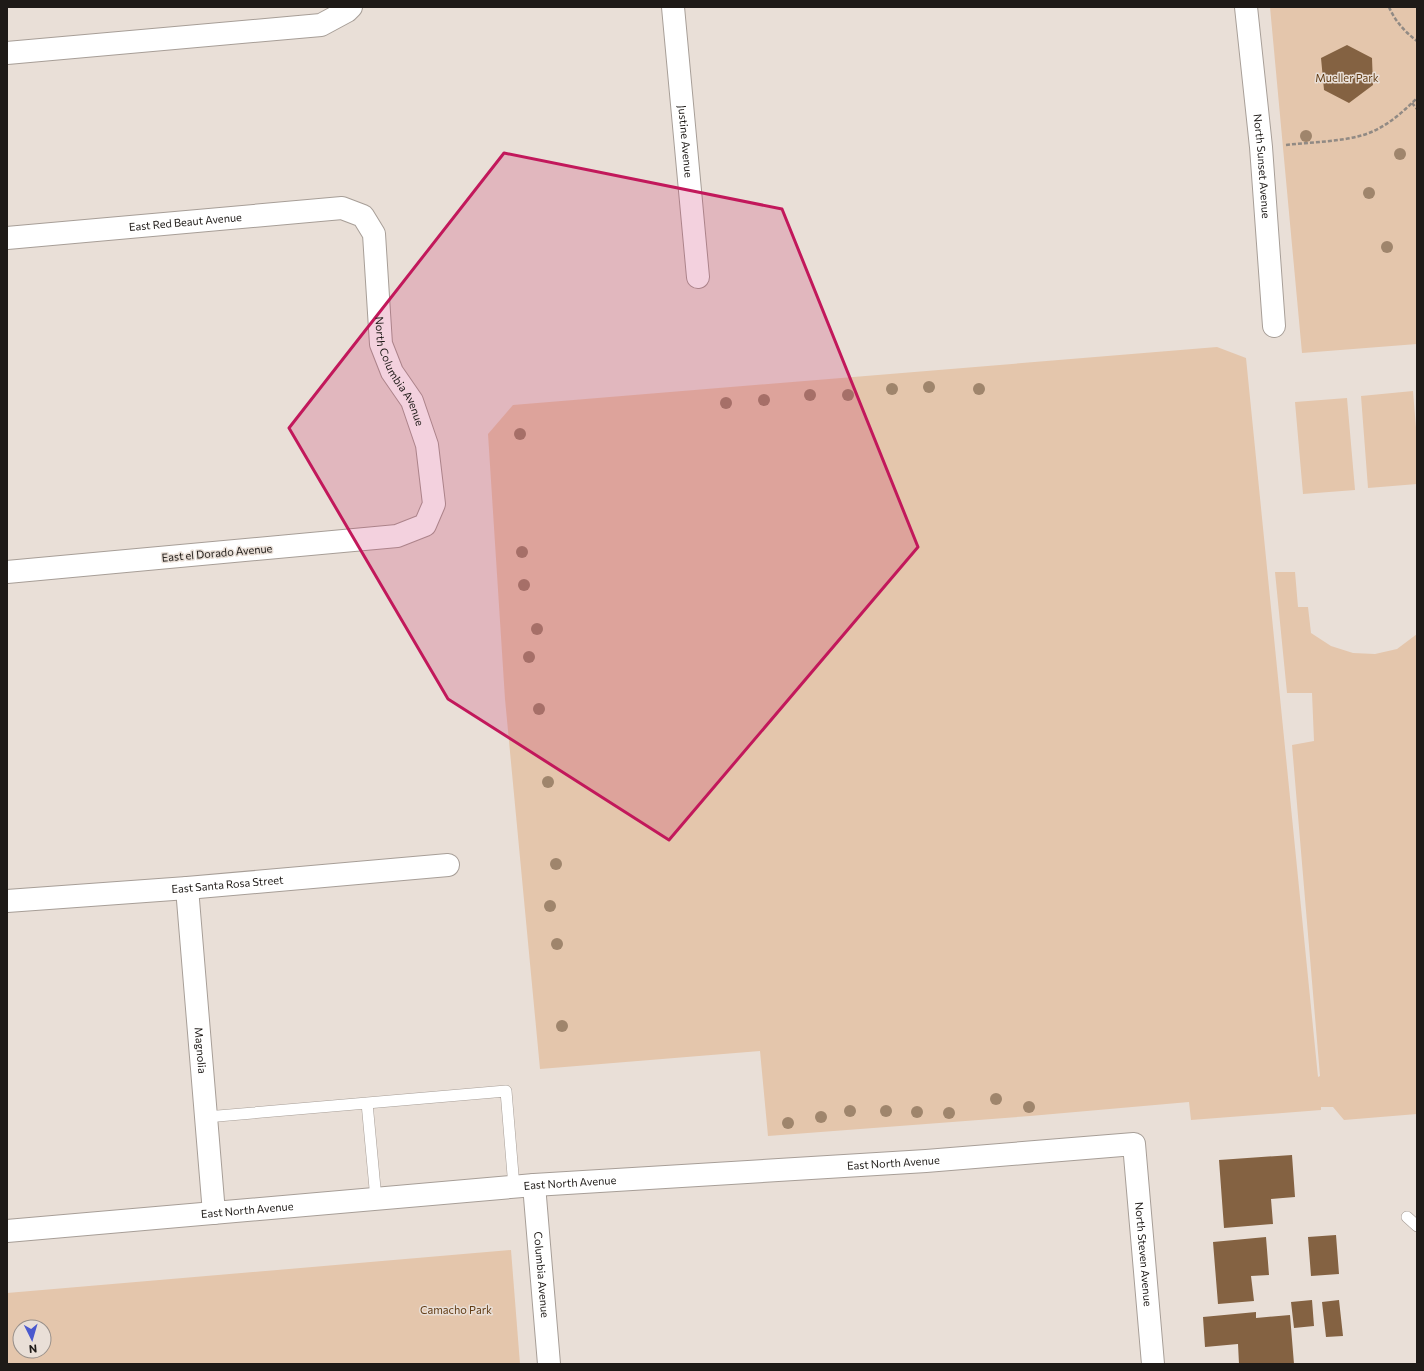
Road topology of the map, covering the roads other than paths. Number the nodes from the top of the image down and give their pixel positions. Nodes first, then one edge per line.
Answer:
1 (351, 7) edge
2 (673, 7) edge
3 (1246, 7) edge
4 (7, 53) edge
5 (363, 216) joint
6 (7, 238) edge
7 (698, 277) dead end
8 (1274, 326) dead end
9 (425, 525) joint
10 (7, 572) edge
11 (448, 865) dead end
12 (186, 888) junction
13 (7, 901) edge
14 (367, 1103) junction
15 (206, 1117) junction
16 (1134, 1144) joint
17 (524, 1186) junction
18 (376, 1199) junction
19 (214, 1213) junction
20 (1407, 1217) dead end
21 (1417, 1226) edge
22 (7, 1231) edge
23 (549, 1364) edge
24 (1153, 1364) edge

1 - 4 street
2 - 7 street, Justine Avenue
3 - 8 street, North Sunset Avenue
5 - 6 street, East Red Beaut Avenue
5 - 9 street, North Columbia Avenue
9 - 10 street, East el Dorado Avenue
11 - 12 street, East Santa Rosa Street
12 - 13 street, East Santa Rosa Street
12 - 15 street, Magnolia
14 - 15 lane
14 - 17 lane
14 - 18 lane
15 - 19 street, Magnolia
16 - 17 street, East North Avenue
16 - 24 street, North Steven Avenue
17 - 18 street, East North Avenue
17 - 23 street, Columbia Avenue
18 - 19 street, East North Avenue
19 - 22 street, East North Avenue
20 - 21 lane

